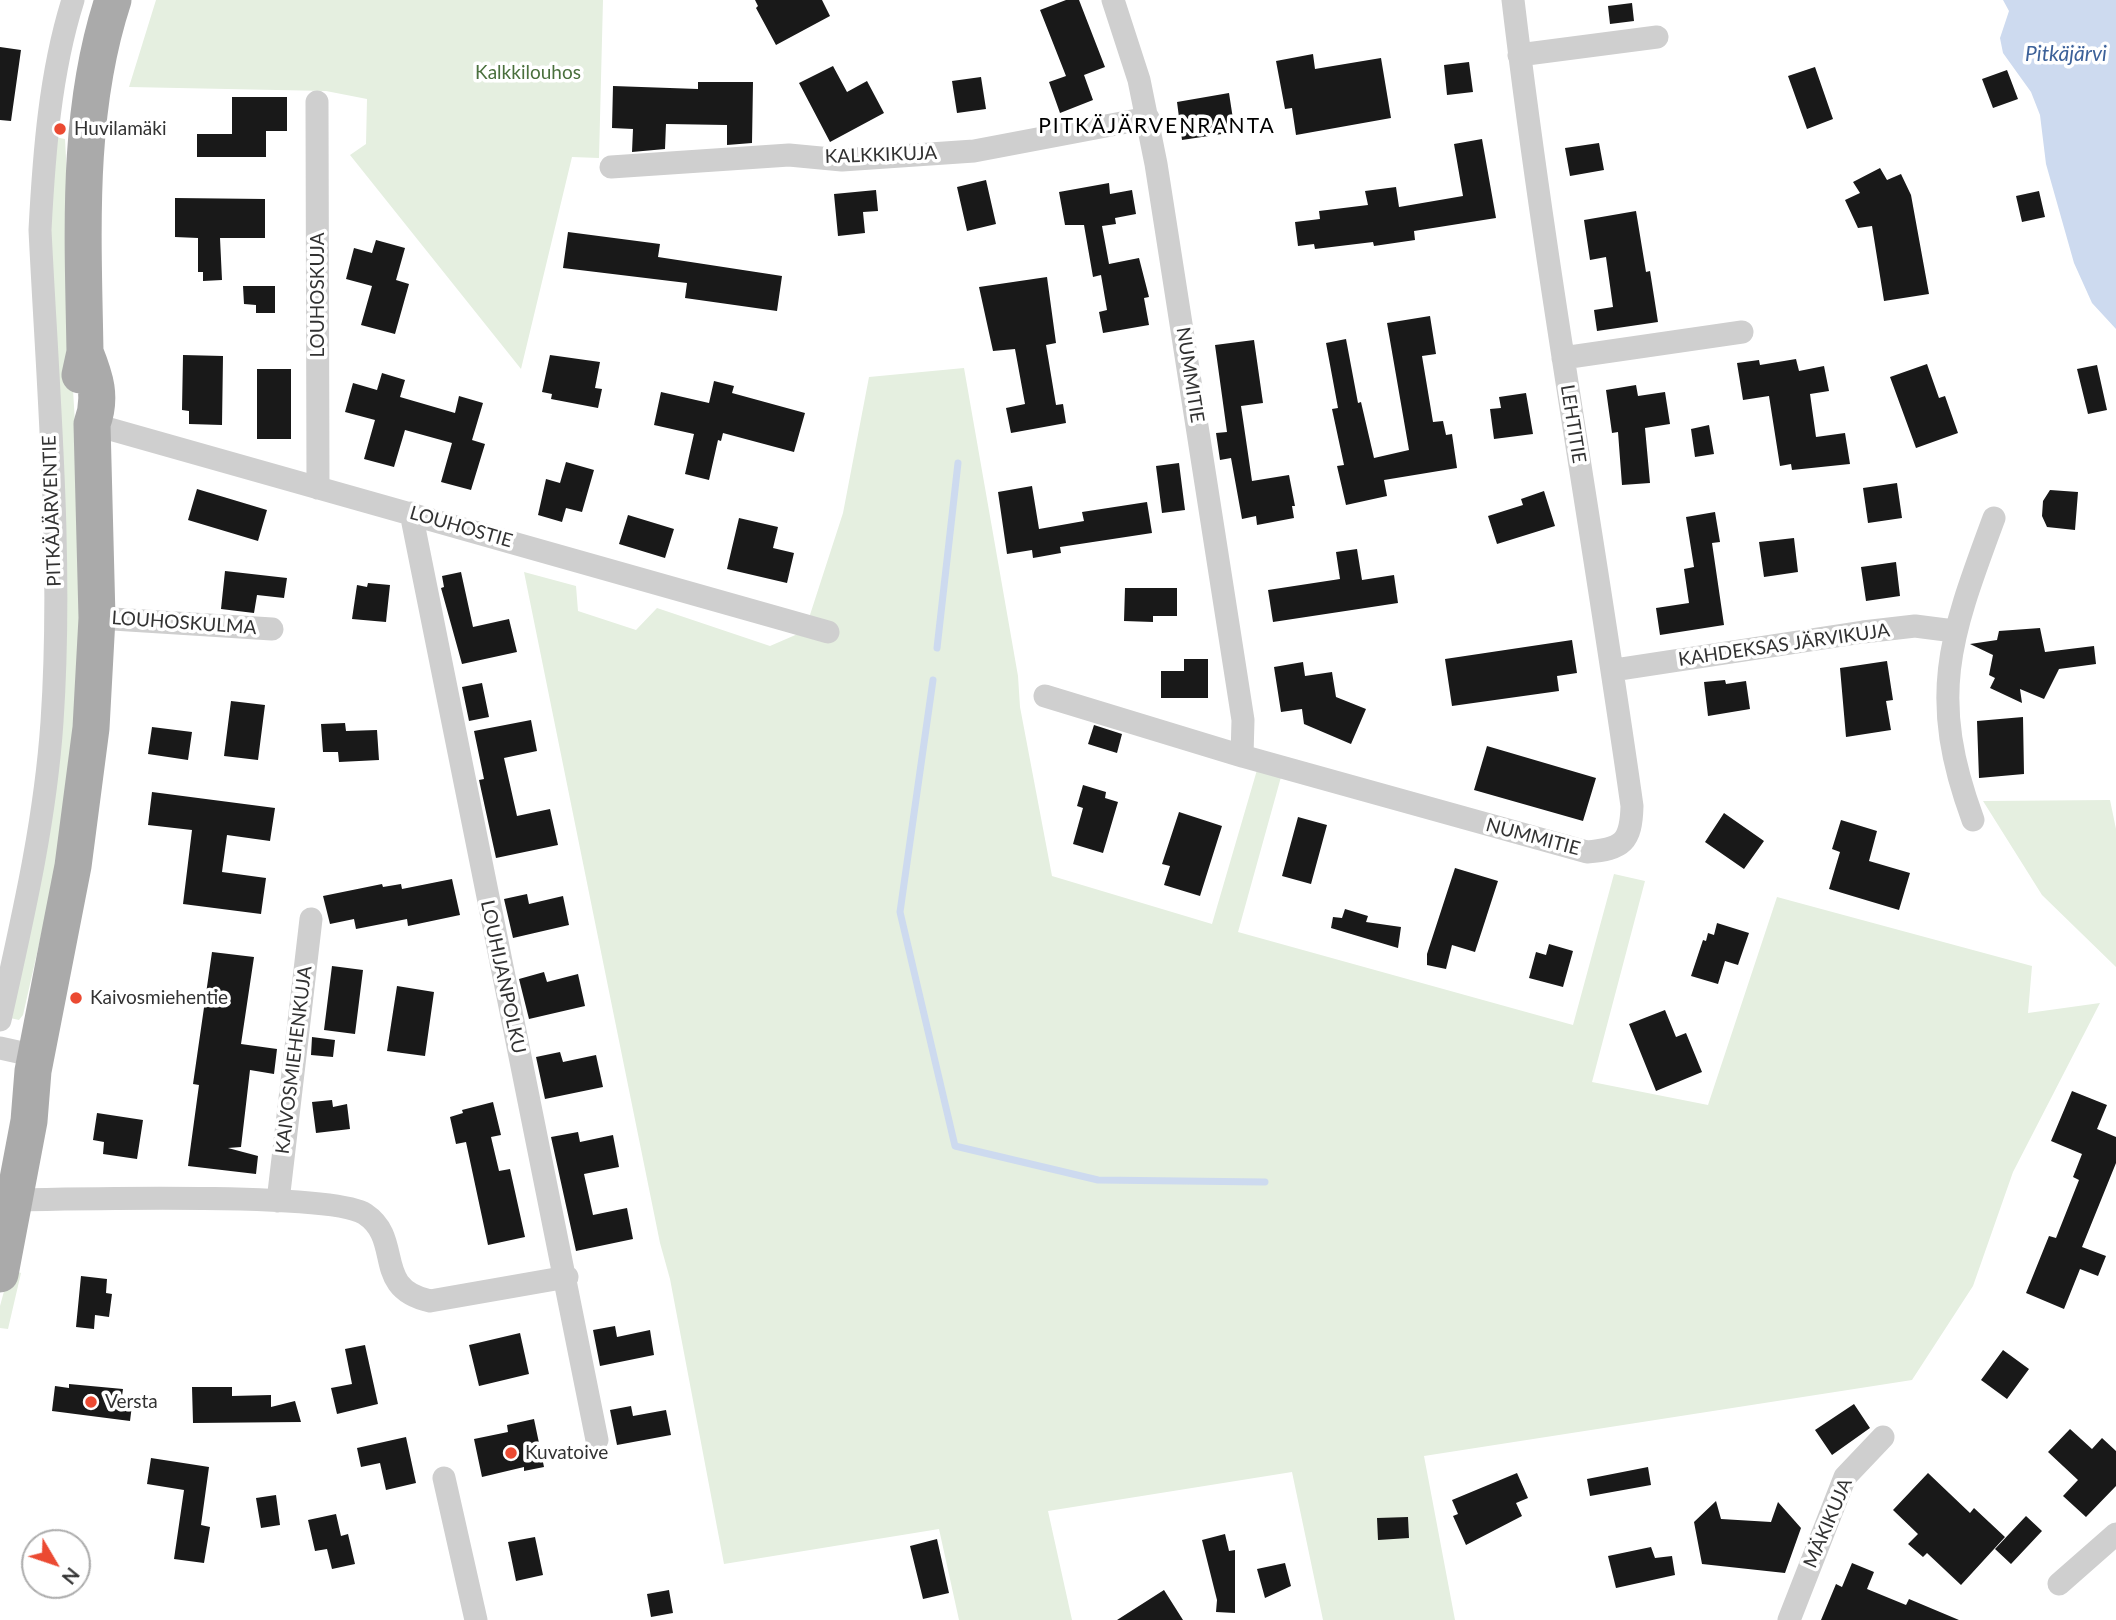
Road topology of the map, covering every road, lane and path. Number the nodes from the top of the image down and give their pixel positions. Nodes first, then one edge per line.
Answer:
1 (73, 0) edge
2 (113, 0) edge
3 (1112, 0) edge
4 (1513, 0) edge
5 (1657, 37) dead end
6 (1519, 55) junction
7 (317, 102) dead end
8 (1148, 118) junction
9 (611, 167) dead end
10 (1742, 332) dead end
11 (1563, 358) junction
12 (92, 424) junction
13 (318, 488) junction
14 (411, 513) junction
15 (1994, 518) dead end
16 (97, 618) junction
17 (272, 629) dead end
18 (1954, 631) junction
19 (828, 632) dead end
20 (1614, 670) junction
21 (1045, 696) dead end
22 (1242, 755) junction
23 (1973, 820) dead end
24 (1622, 845) joint
25 (311, 919) dead end
26 (0, 1020) edge
27 (0, 1048) edge
28 (35, 1063) junction
29 (0, 1154) edge
30 (14, 1200) junction
31 (278, 1202) junction
32 (0, 1274) edge
33 (567, 1277) junction
34 (1883, 1437) dead end
35 (597, 1440) dead end
36 (444, 1478) dead end
37 (2116, 1534) edge
38 (2059, 1584) dead end
39 (477, 1620) edge
40 (1789, 1620) edge

1 - 26 street, PITKÄJÄRVENTIE
2 - 12 main road
3 - 8 street, NUMMITIE
4 - 6 street, LEHTITIE
5 - 6 street
6 - 11 street, LEHTITIE
7 - 13 street, LOUHOSKUJA
8 - 9 street, KALKKIKUJA
8 - 22 street, NUMMITIE
10 - 11 street
11 - 20 street, LEHTITIE
12 - 13 street, LOUHOSTIE
12 - 16 main road
13 - 14 street, LOUHOSTIE
14 - 19 street, LOUHOSTIE
14 - 33 street, LOUHIJANPOLKU
15 - 18 street
16 - 17 street, LOUHOSKULMA
16 - 28 main road
18 - 20 street, KAHDEKSAS JÄRVIKUJA
18 - 23 street
20 - 24 street, LEHTITIE
21 - 22 street, NUMMITIE
22 - 24 street, NUMMITIE
25 - 31 street, KAIVOSMIEHENKUJA
27 - 28 street
28 - 29 main road
28 - 30 main road
30 - 31 street
30 - 32 main road
31 - 33 street
33 - 35 street, LOUHIJANPOLKU
34 - 40 street, MÄKIKUJA
36 - 39 street
37 - 38 street

